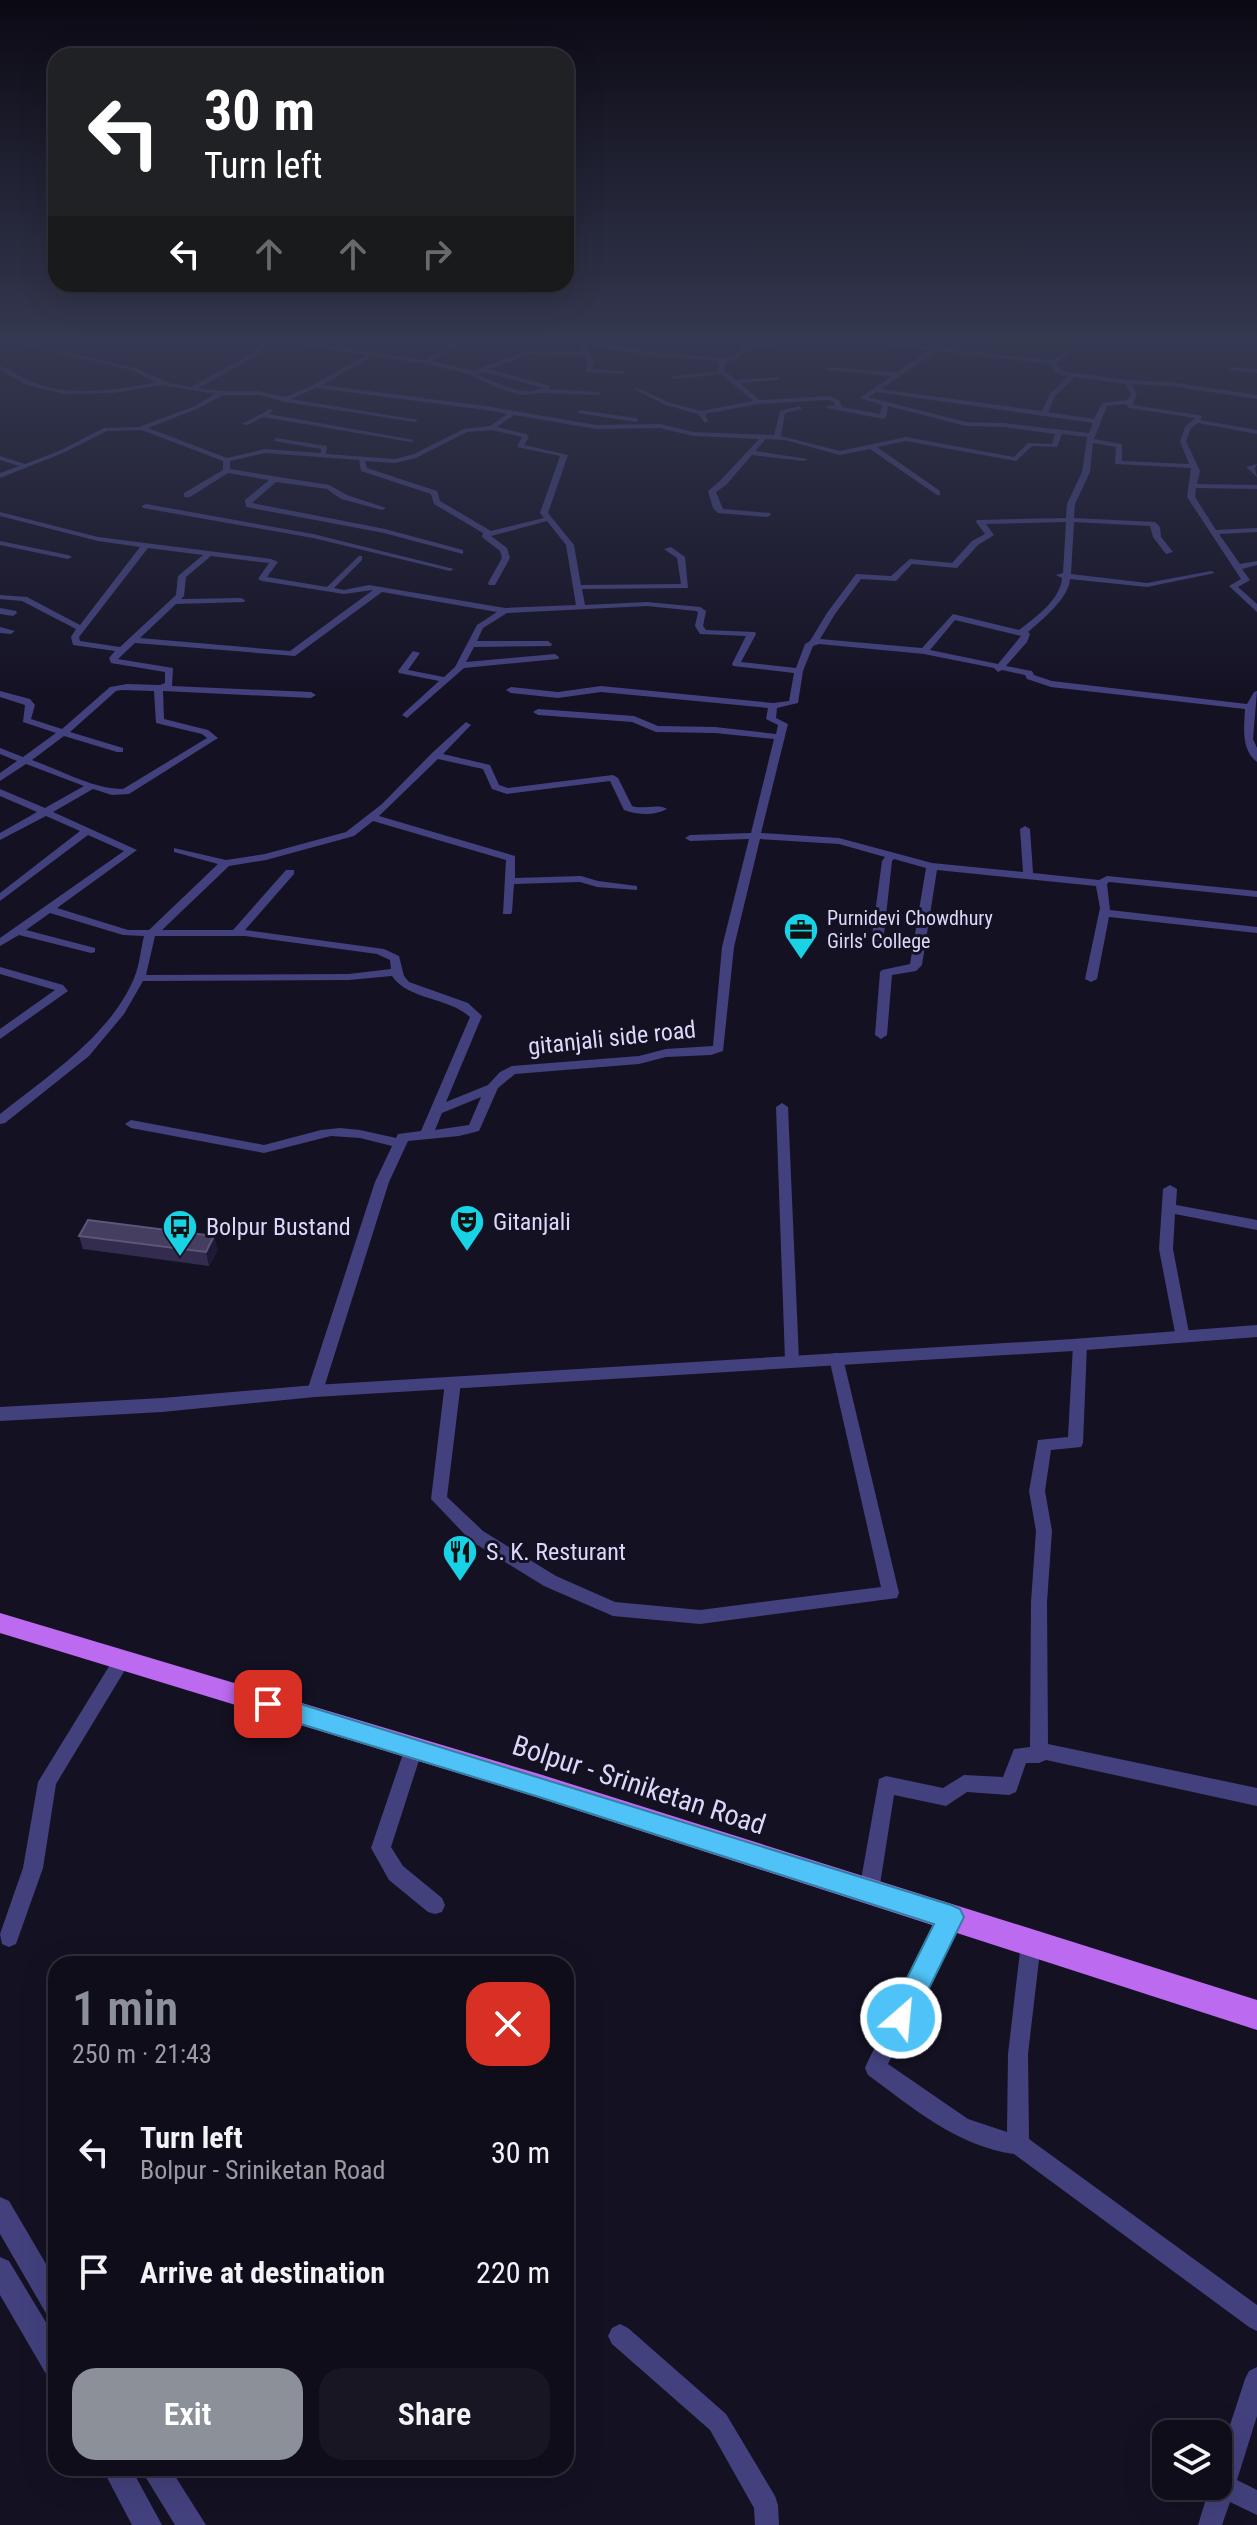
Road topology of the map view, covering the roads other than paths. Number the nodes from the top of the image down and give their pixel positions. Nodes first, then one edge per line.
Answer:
1 (3, 459) edge
2 (42, 459) edge
3 (223, 459) edge
4 (230, 459) edge
5 (343, 459) edge
6 (406, 459) edge
7 (563, 459) edge
8 (745, 459) edge
9 (889, 459) edge
10 (1088, 459) edge
11 (1118, 459) edge
12 (1190, 459) edge
13 (226, 460) junction
14 (362, 461) junction
15 (27, 466) junction
16 (1193, 466) junction
17 (1257, 466) edge
18 (227, 471) junction
19 (1257, 475) edge
20 (0, 476) edge
21 (275, 480) junction
22 (1191, 486) junction
23 (1257, 487) edge
24 (937, 493) dead end
25 (187, 495) dead end
26 (248, 504) junction
27 (146, 506) dead end
28 (382, 508) dead end
29 (0, 514) edge
30 (767, 515) dead end
31 (228, 519) junction
32 (547, 519) junction
33 (1070, 520) junction
34 (1257, 530) edge
35 (1214, 532) junction
36 (488, 533) junction
37 (0, 543) edge
38 (145, 546) junction
39 (668, 549) dead end
40 (460, 552) dead end
41 (1169, 552) dead end
42 (210, 553) junction
43 (68, 557) dead end
44 (359, 558) dead end
45 (1257, 563) edge
46 (1239, 567) junction
47 (450, 569) dead end
48 (1211, 573) dead end
49 (1062, 575) junction
50 (893, 579) junction
51 (492, 583) dead end
52 (578, 587) junction
53 (380, 589) junction
54 (328, 590) junction
55 (889, 591) dead end
56 (0, 597) edge
57 (241, 600) dead end
58 (175, 602) junction
59 (581, 608) junction
60 (1257, 609) edge
61 (0, 611) edge
62 (505, 611) junction
63 (13, 613) dead end
64 (80, 628) junction
65 (0, 630) edge
66 (11, 631) dead end
67 (1021, 633) junction
68 (135, 640) junction
69 (814, 642) junction
70 (471, 644) junction
71 (548, 644) dead end
72 (123, 650) junction
73 (924, 651) junction
74 (416, 653) dead end
75 (555, 657) dead end
76 (462, 665) junction
77 (998, 669) junction
78 (799, 671) junction
79 (446, 680) junction
80 (160, 689) junction
81 (511, 690) dead end
82 (0, 694) edge
83 (648, 694) junction
84 (1257, 694) edge
85 (311, 695) dead end
86 (773, 706) junction
87 (1250, 707) junction
88 (538, 712) dead end
89 (407, 715) dead end
90 (638, 720) junction
91 (466, 725) dead end
92 (65, 731) junction
93 (779, 737) junction
94 (120, 750) dead end
95 (0, 751) edge
96 (435, 755) junction
97 (1257, 759) edge
98 (26, 762) junction
99 (0, 778) edge
100 (92, 786) junction
101 (0, 792) edge
102 (662, 809) dead end
103 (45, 811) junction
104 (373, 818) junction
105 (1025, 829) dead end
106 (88, 830) junction
107 (755, 836) junction
108 (0, 837) edge
109 (690, 838) dead end
110 (178, 850) dead end
111 (892, 855) junction
112 (226, 863) junction
113 (932, 866) junction
114 (290, 872) dead end
115 (1028, 874) junction
116 (510, 881) junction
117 (1101, 883) junction
118 (633, 888) dead end
119 (1257, 894) edge
120 (0, 898) edge
121 (49, 909) junction
122 (507, 912) dead end
123 (1105, 913) junction
124 (1257, 930) edge
125 (18, 931) junction
126 (236, 933) junction
127 (150, 935) junction
128 (0, 943) edge
129 (877, 943) dead end
130 (91, 950) dead end
131 (0, 970) edge
132 (397, 972) junction
133 (139, 978) junction
134 (1091, 979) dead end
135 (0, 1035) edge
136 (881, 1035) dead end
137 (492, 1088) junction
138 (782, 1107) dead end
139 (437, 1110) junction
140 (0, 1120) edge
141 (131, 1124) dead end
142 (427, 1133) junction
143 (398, 1143) junction
144 (1170, 1189) dead end
145 (1169, 1208) junction
146 (1257, 1225) edge
147 (1257, 1331) edge
148 (1183, 1338) junction
149 (1080, 1345) junction
150 (836, 1358) junction
151 (792, 1360) junction
152 (453, 1382) junction
153 (315, 1391) junction
154 (0, 1414) edge
155 (0, 1623) edge
156 (122, 1660) junction
157 (414, 1748) junction
158 (1039, 1750) junction
159 (1257, 1797) edge
160 (869, 1891) junction
161 (435, 1905) dead end
162 (951, 1917) junction
163 (9, 1937) dead end
164 (1031, 1943) junction
165 (1257, 2015) edge
166 (1018, 2144) junction
167 (0, 2210) edge
168 (0, 2270) edge
169 (48, 2292) edge
170 (1257, 2319) edge
171 (620, 2336) dead end
172 (48, 2351) edge
173 (1257, 2379) edge
174 (1232, 2458) edge
175 (120, 2476) edge
176 (159, 2476) edge
177 (1232, 2490) edge
178 (1218, 2500) edge
179 (1257, 2503) edge
180 (148, 2525) edge
181 (192, 2525) edge
182 (767, 2525) edge
183 (1210, 2525) edge

1 - 15 street
2 - 15 street
3 - 13 street
4 - 13 street
5 - 14 street
6 - 14 street
7 - 32 street
8 - 30 street
9 - 24 street
10 - 33 street
11 - 16 street
12 - 16 street
13 - 18 street
14 - 36 street
15 - 20 street
16 - 22 street
17 - 19 street
18 - 21 street
18 - 25 street
21 - 26 street
21 - 28 street
22 - 23 street
22 - 35 street
26 - 31 street
26 - 40 street
27 - 31 street
29 - 38 street
31 - 47 street
32 - 36 street
32 - 52 street
33 - 41 street
33 - 49 street
33 - 50 street
34 - 35 street
35 - 46 street
36 - 51 street
37 - 43 street
38 - 42 street
38 - 64 street
39 - 52 street
42 - 54 street
42 - 58 street
44 - 54 street
45 - 46 street
46 - 60 street
48 - 49 street
49 - 67 street
50 - 55 street
50 - 69 street
52 - 59 street
53 - 54 street
53 - 62 street
53 - 68 street
56 - 64 street
57 - 58 street
58 - 68 street
59 - 62 street
59 - 78 street
61 - 63 street
62 - 70 street
64 - 72 street
65 - 66 street
67 - 73 street
67 - 77 street
68 - 72 street
69 - 73 street
69 - 78 street
70 - 71 street
70 - 76 street
72 - 80 street
73 - 77 street
74 - 79 street
75 - 76 street
76 - 79 street
77 - 87 street
78 - 86 street
79 - 89 street
80 - 85 street
80 - 92 street
80 - 100 street
81 - 83 street
82 - 92 street
83 - 86 street
83 - 90 street
84 - 87 street
86 - 93 street, gitanjali side road
87 - 97 street
88 - 90 street
90 - 93 street
91 - 96 street
92 - 94 street
92 - 98 street
93 - 107 street, gitanjali side road
95 - 98 street
96 - 102 street
96 - 104 street
98 - 99 street
98 - 100 street
100 - 103 street
101 - 103 street
103 - 106 street
103 - 108 street
104 - 112 street
104 - 116 street
105 - 115 street
106 - 120 street
106 - 121 street
107 - 109 street
107 - 111 street
107 - 137 street, gitanjali side road
110 - 112 street
111 - 113 street
111 - 129 street
112 - 127 street
113 - 115 street
113 - 136 street
114 - 126 street
115 - 117 street
116 - 118 street
116 - 122 street
117 - 119 street
117 - 123 street
121 - 125 street
121 - 127 street
123 - 124 street
123 - 134 street
125 - 128 street
125 - 130 street
126 - 127 street
126 - 132 street
127 - 133 street
131 - 135 street
132 - 133 street
132 - 139 street
133 - 140 street
137 - 139 street
137 - 142 street
138 - 151 street
139 - 142 street
141 - 143 street
142 - 143 street
143 - 153 street
144 - 145 street
145 - 146 street
145 - 148 street
147 - 148 street
148 - 149 street
149 - 150 street
149 - 158 street
150 - 151 street
150 - 152 street
151 - 152 street
152 - 153 street
153 - 154 street
155 - 156 main road, Bolpur - Sriniketan Road
156 - 157 main road, Bolpur - Sriniketan Road
156 - 163 street
157 - 160 main road, Bolpur - Sriniketan Road
157 - 161 street
158 - 159 street
158 - 160 street
160 - 162 main road, Bolpur - Sriniketan Road
162 - 164 main road, Bolpur - Sriniketan Road
162 - 166 street
164 - 165 main road, Bolpur - Sriniketan Road
164 - 166 street
166 - 170 street
167 - 169 street
168 - 172 street
171 - 182 street
173 - 174 street
175 - 180 street
176 - 181 street
177 - 179 street
178 - 183 street

